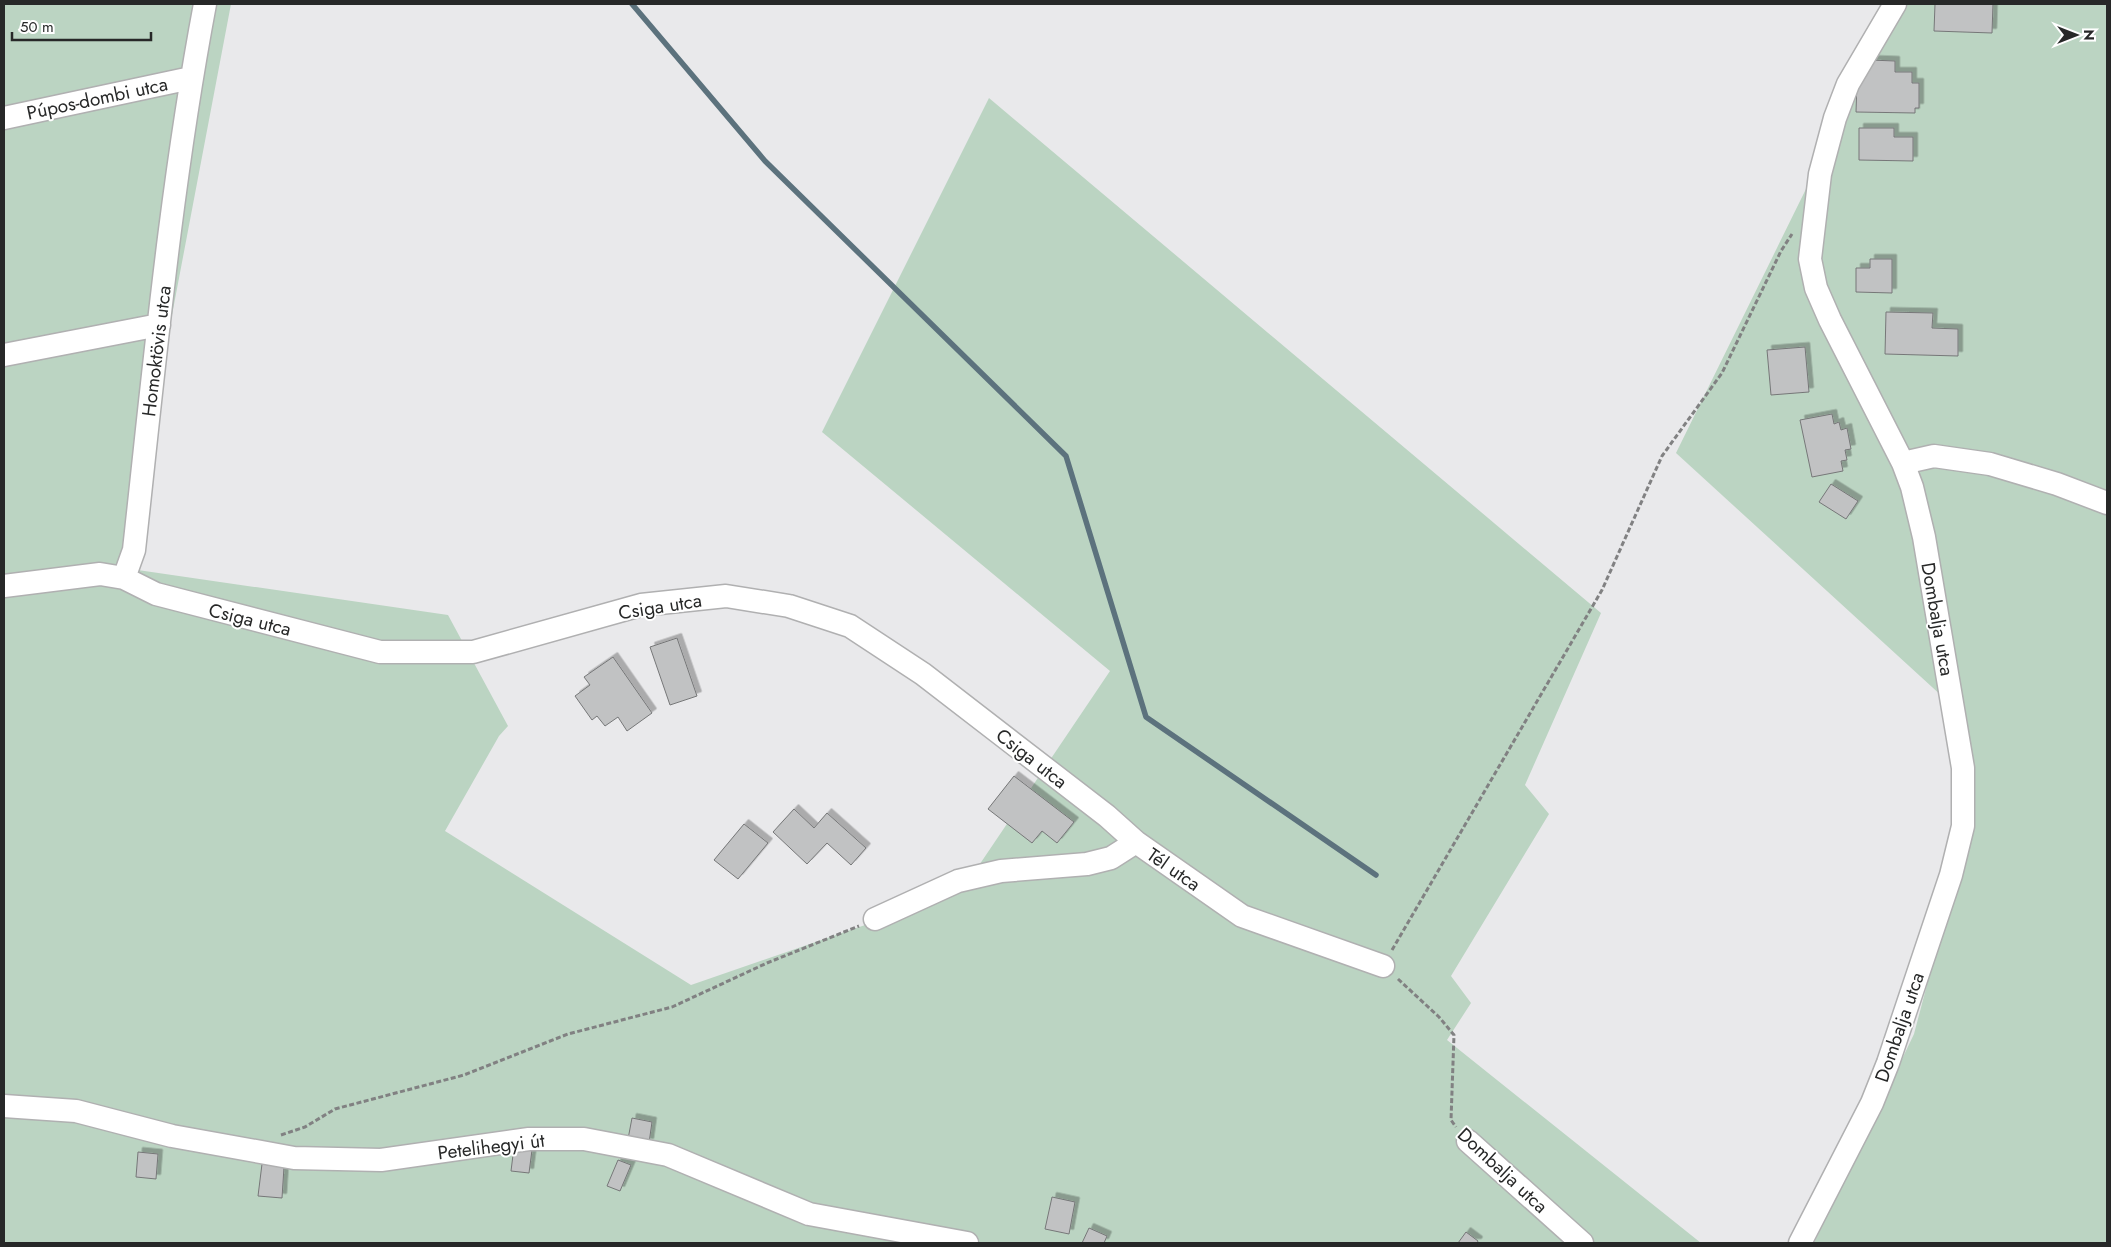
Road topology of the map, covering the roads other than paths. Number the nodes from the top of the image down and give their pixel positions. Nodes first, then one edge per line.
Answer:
1 (205, 4) edge
2 (1895, 4) edge
3 (191, 78) junction
4 (4, 118) edge
5 (159, 326) junction
6 (4, 355) edge
7 (1903, 463) junction
8 (2107, 503) edge
9 (124, 578) junction
10 (4, 586) edge
11 (1136, 842) junction
12 (875, 919) road end
13 (1383, 966) road end
14 (4, 1106) edge
15 (1468, 1141) road end
16 (967, 1243) edge
17 (1582, 1243) edge
18 (1800, 1243) edge

1 - 3 street, Homoktövis utca
2 - 7 street, Dombalja utca
3 - 4 street, Púpos-dombi utca
3 - 5 street, Homoktövis utca
5 - 6 street
5 - 9 street, Homoktövis utca
7 - 8 street
7 - 18 street, Dombalja utca
9 - 10 street
9 - 11 street, Csiga utca
11 - 12 street, Tél utca
11 - 13 street, Tél utca
14 - 16 street, Petelihegyi út
15 - 17 street, Dombalja utca

